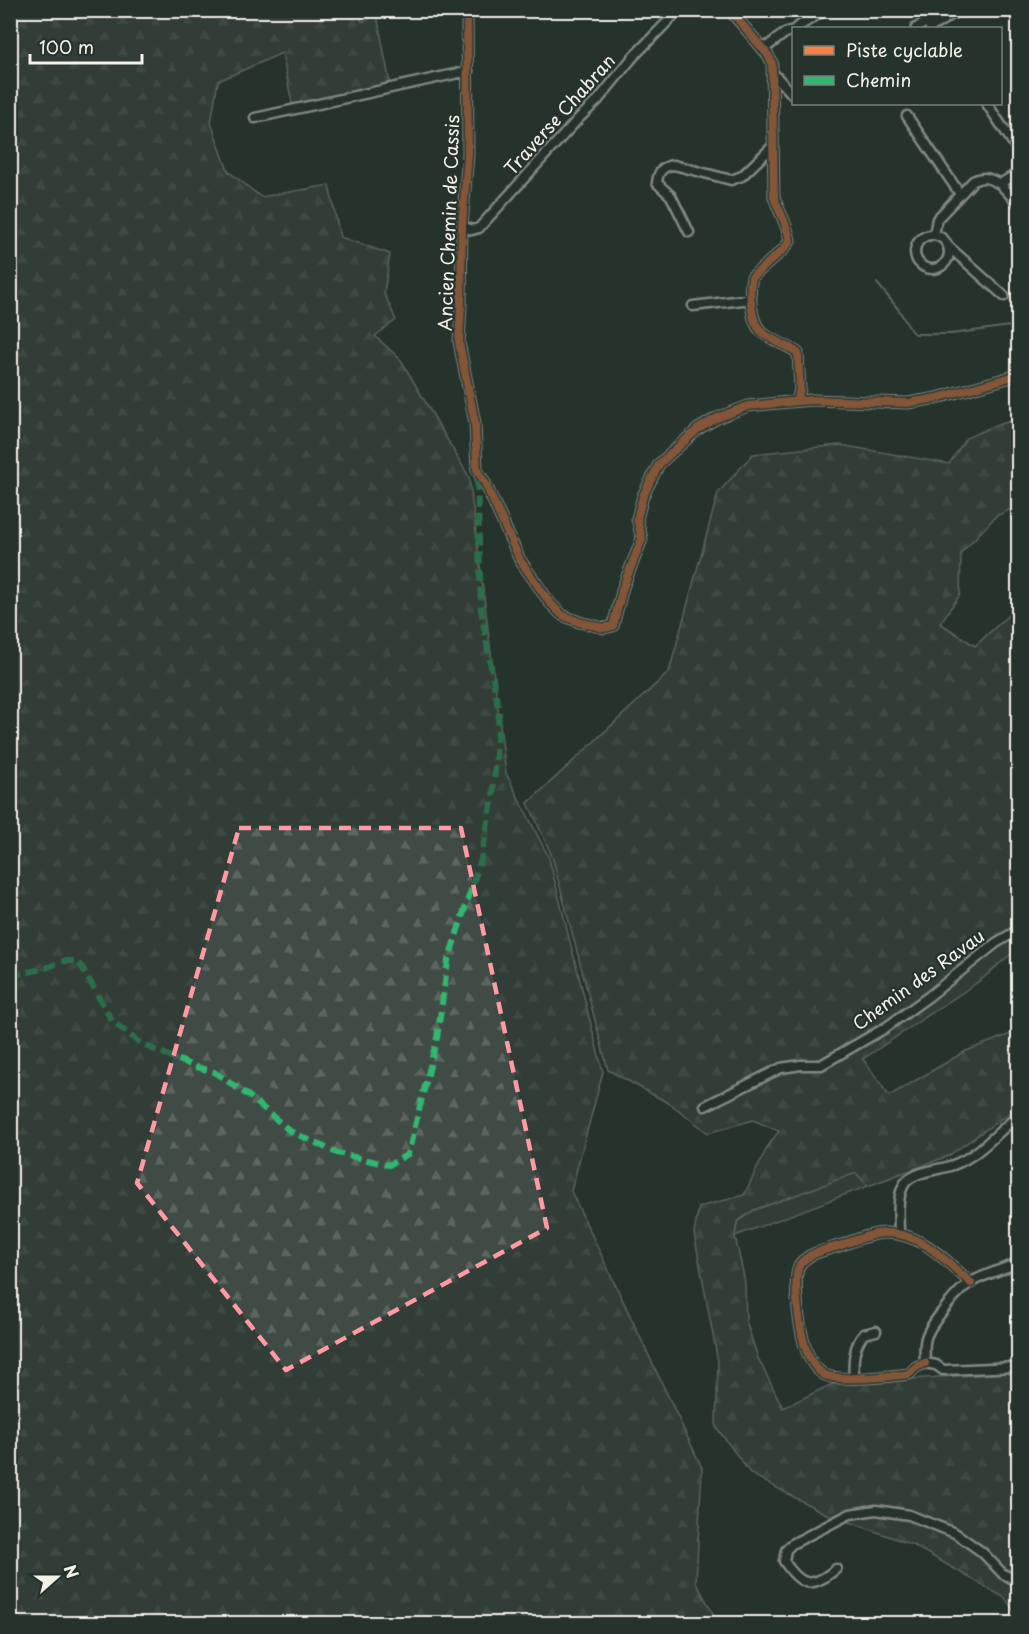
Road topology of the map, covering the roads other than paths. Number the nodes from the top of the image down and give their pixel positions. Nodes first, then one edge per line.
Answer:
1 (467, 10) edge
2 (679, 10) edge
3 (730, 10) edge
4 (825, 10) edge
5 (946, 11) edge
6 (958, 11) edge
7 (934, 25) edge
8 (798, 27) edge
9 (792, 30) edge
10 (764, 49) junction
11 (468, 71) junction
12 (773, 74) junction
13 (773, 94) junction
14 (792, 94) edge
15 (792, 96) edge
16 (988, 105) edge
17 (907, 116) dead end
18 (255, 118) dead end
19 (773, 146) junction
20 (1018, 150) edge
21 (1018, 173) edge
22 (1000, 184) junction
23 (960, 194) junction
24 (1018, 203) edge
25 (462, 226) junction
26 (689, 232) dead end
27 (934, 235) junction
28 (948, 246) junction
29 (1004, 296) dead end
30 (751, 299) junction
31 (693, 306) dead end
32 (1018, 375) edge
33 (797, 401) junction
34 (1018, 930) edge
35 (705, 1106) dead end
36 (1018, 1118) edge
37 (899, 1234) junction
38 (1018, 1263) edge
39 (971, 1283) junction
40 (876, 1331) dead end
41 (926, 1363) junction
42 (1018, 1367) edge
43 (854, 1377) junction
44 (836, 1569) dead end
45 (1018, 1581) edge

1 - 11 street, Ancien Chemin de Cassis
2 - 25 street, Traverse Chabran
3 - 10 street
4 - 8 street
5 - 6 street
5 - 7 street
6 - 7 street
9 - 10 street
10 - 12 street
11 - 18 street
11 - 25 street, Ancien Chemin de Cassis
12 - 13 street
12 - 14 street
13 - 15 street
13 - 19 street
16 - 20 street
17 - 23 street
19 - 26 street
19 - 30 street
21 - 22 street
22 - 23 street
22 - 24 street
23 - 27 street
25 - 33 street, Ancien Chemin de Cassis
27 - 28 street
27 - 28 street
28 - 29 street
30 - 31 street
30 - 33 street
32 - 33 street
34 - 35 street, Chemin des Ravau
36 - 37 street
37 - 39 street
37 - 43 street
38 - 39 street
39 - 41 street
40 - 43 street
41 - 42 street
41 - 43 street
44 - 45 street

